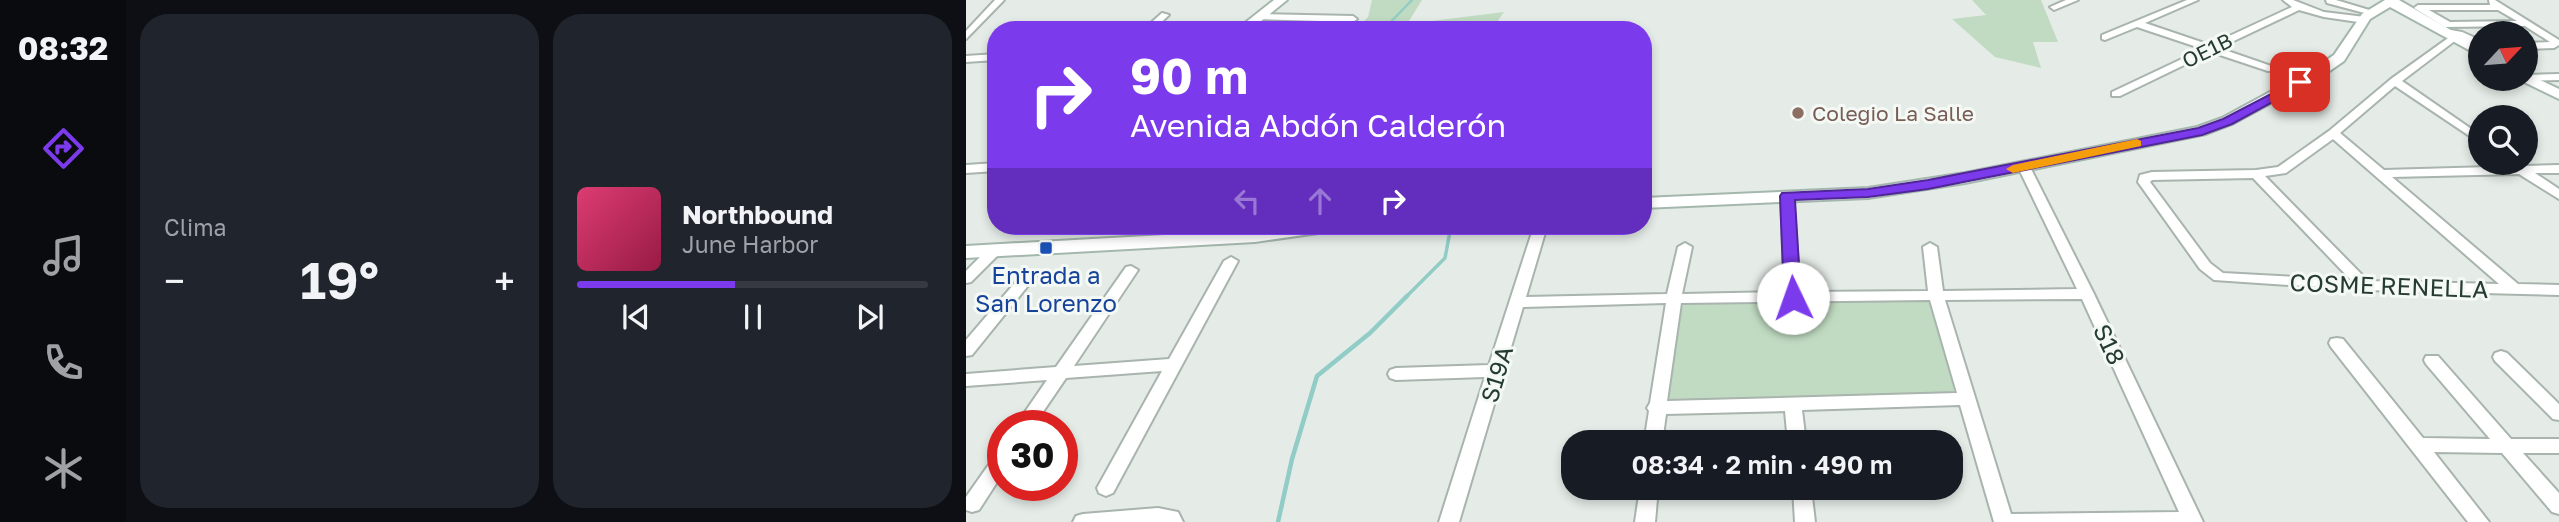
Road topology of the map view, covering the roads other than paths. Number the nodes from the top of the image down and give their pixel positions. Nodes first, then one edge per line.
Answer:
1 (1000, 0) edge
2 (1282, 0) edge
3 (2074, 0) edge
4 (2194, 0) edge
5 (2287, 0) edge
6 (2489, 0) edge
7 (2329, 1) edge
8 (2391, 1) edge
9 (2054, 7) dead end
10 (2298, 7) junction
11 (2500, 7) junction
12 (1165, 15) dead end
13 (2368, 16) junction
14 (1259, 17) junction
15 (1353, 19) dead end
16 (1158, 21) edge
17 (1254, 21) edge
18 (2520, 21) edge
19 (2138, 24) junction
20 (2468, 25) edge
21 (2538, 32) edge
22 (2447, 35) junction
23 (966, 36) edge
24 (2105, 37) dead end
25 (2468, 38) edge
26 (2468, 46) edge
27 (2538, 46) edge
28 (2211, 48) junction
29 (987, 58) edge
30 (966, 59) edge
31 (2271, 69) dead end
32 (2538, 77) edge
33 (2559, 77) edge
34 (2395, 81) junction
35 (2538, 84) edge
36 (2116, 94) dead end
37 (2559, 95) edge
38 (2468, 132) edge
39 (2333, 133) junction
40 (2024, 167) junction
41 (987, 168) edge
42 (2538, 168) edge
43 (966, 169) edge
44 (2468, 169) edge
45 (2559, 169) edge
46 (2256, 174) junction
47 (2382, 174) junction
48 (2530, 175) edge
49 (2559, 195) edge
50 (1787, 196) junction
51 (1652, 204) edge
52 (1137, 235) edge
53 (1263, 235) edge
54 (1537, 235) edge
55 (1130, 244) junction
56 (1685, 247) dead end
57 (1930, 247) dead end
58 (994, 251) junction
59 (966, 252) edge
60 (1231, 261) dead end
61 (1131, 270) dead end
62 (1030, 274) dead end
63 (966, 279) edge
64 (2364, 285) junction
65 (2514, 289) junction
66 (2559, 290) edge
67 (2087, 294) junction
68 (1936, 296) junction
69 (1674, 297) junction
70 (1793, 298) junction
71 (1518, 302) junction
72 (2337, 344) dead end
73 (966, 351) edge
74 (2501, 357) dead end
75 (2432, 360) dead end
76 (1174, 365) junction
77 (1497, 371) junction
78 (1061, 373) junction
79 (1396, 374) dead end
80 (966, 380) edge
81 (1967, 399) junction
82 (1793, 404) junction
83 (1656, 408) junction
84 (1035, 410) edge
85 (2559, 414) edge
86 (1654, 430) edge
87 (1796, 430) edge
88 (2416, 445) junction
89 (2508, 446) junction
90 (2559, 446) edge
91 (987, 482) edge
92 (1106, 488) dead end
93 (1647, 500) edge
94 (1803, 500) edge
95 (972, 504) dead end
96 (2559, 506) edge
97 (2193, 521) edge
98 (1083, 522) edge
99 (1173, 522) edge
100 (1449, 522) edge
101 (1645, 522) edge
102 (1805, 522) edge
103 (2479, 522) edge

1 - 23 street
2 - 14 street
3 - 9 street
4 - 19 street
5 - 10 street
6 - 11 street
7 - 13 street
8 - 13 street
8 - 22 street
10 - 13 street
10 - 28 street, OE1B
11 - 18 street
11 - 20 street
12 - 16 street
13 - 40 street
14 - 15 street
14 - 17 street
19 - 24 street
19 - 28 street
21 - 27 street
22 - 25 street
22 - 26 street
22 - 34 street
28 - 31 street
28 - 36 street, OE1B
29 - 30 street
32 - 33 street
34 - 38 street
34 - 39 street
35 - 37 street
39 - 46 street
39 - 47 street
40 - 50 street
40 - 67 street, S18
41 - 43 street
42 - 45 street
44 - 47 street
46 - 64 street
46 - 64 street, COSME RENELLA
47 - 65 street
48 - 49 street
50 - 51 street
50 - 70 street
52 - 55 street
53 - 55 street
54 - 71 street, S19A
55 - 58 street
56 - 69 street
57 - 68 street
58 - 59 street
58 - 63 street
60 - 76 street
61 - 78 street
62 - 73 street
64 - 65 street, COSME RENELLA
65 - 66 street, COSME RENELLA
67 - 68 street
67 - 97 street, S18
68 - 70 street
68 - 81 street
69 - 70 street
69 - 71 street
69 - 83 street
71 - 77 street, S19A
72 - 88 street
74 - 85 street
75 - 89 street
76 - 78 street
76 - 92 street
77 - 79 street
77 - 100 street, S19A
78 - 80 street
78 - 84 street
81 - 82 street
81 - 97 street
82 - 83 street
82 - 87 street
83 - 86 street
88 - 89 street
88 - 103 street
89 - 90 street
89 - 96 street
91 - 95 street
93 - 101 street
94 - 102 street
98 - 99 street

